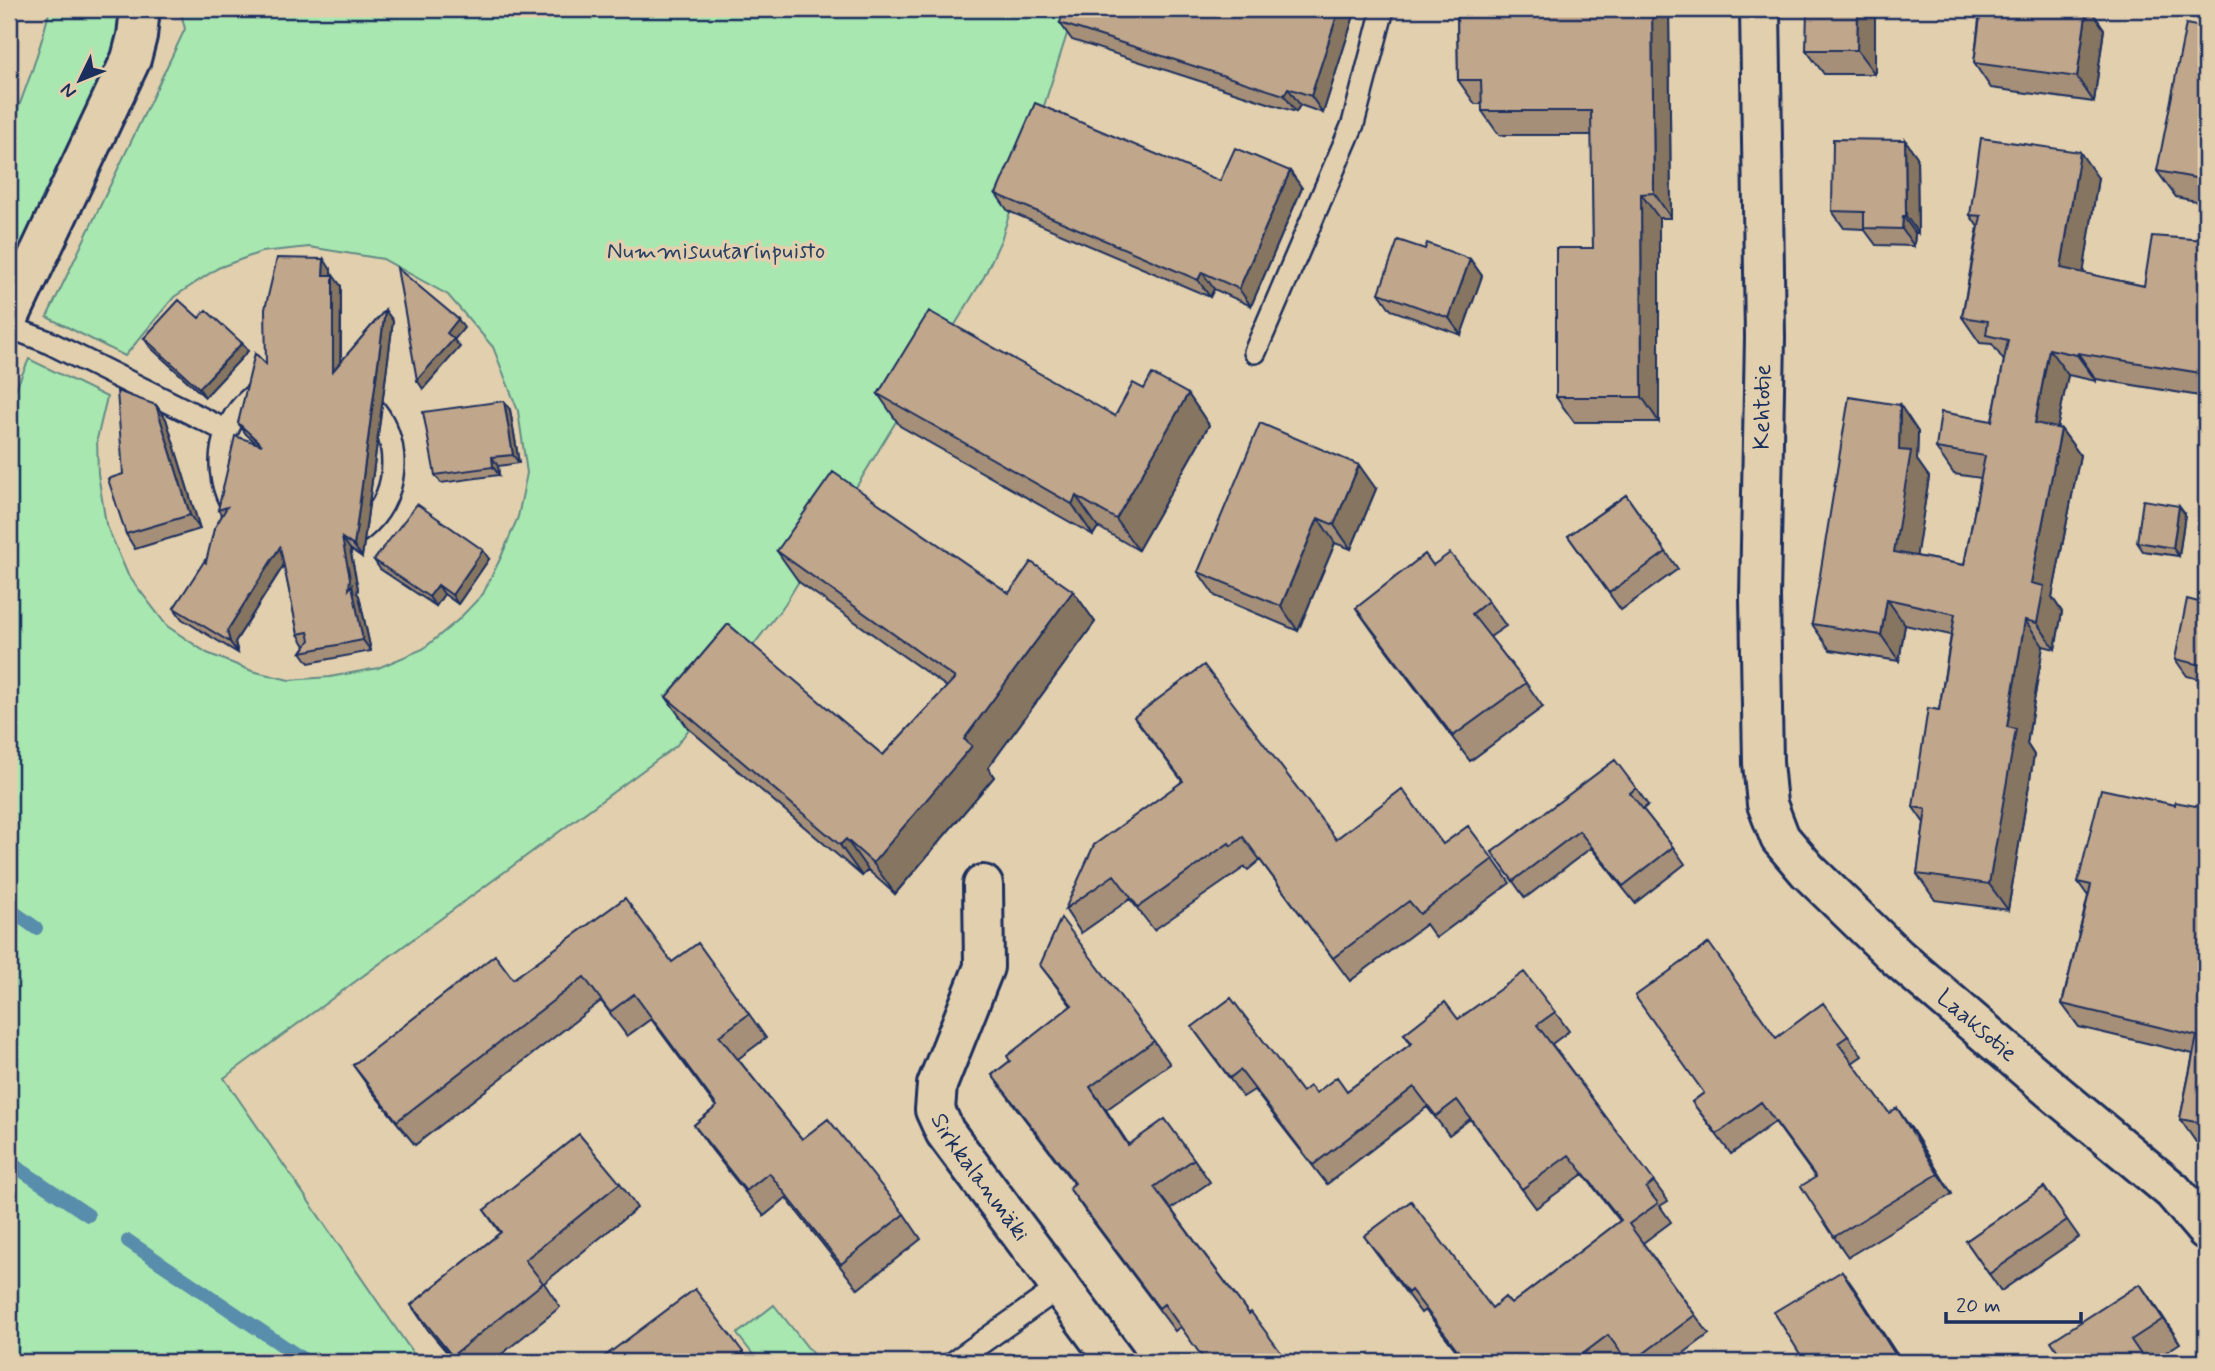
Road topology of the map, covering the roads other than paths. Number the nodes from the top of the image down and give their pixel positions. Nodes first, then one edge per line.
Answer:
1 (140, 9) edge
2 (1383, 9) edge
3 (1760, 9) edge
4 (9, 318) edge
5 (9, 327) edge
6 (1255, 352) dead end
7 (227, 430) junction
8 (1767, 804) joint
9 (983, 885) dead end
10 (2206, 1230) edge
11 (1060, 1287) junction
12 (954, 1362) edge
13 (1116, 1362) edge

1 - 4 street
2 - 6 lane
3 - 8 street, Kehtotie
5 - 7 lane
7 - 7 lane
8 - 10 street, Laaksotie
9 - 11 street, Sirkkalanmäki
11 - 12 lane
11 - 13 street, Sirkkalanmäki

